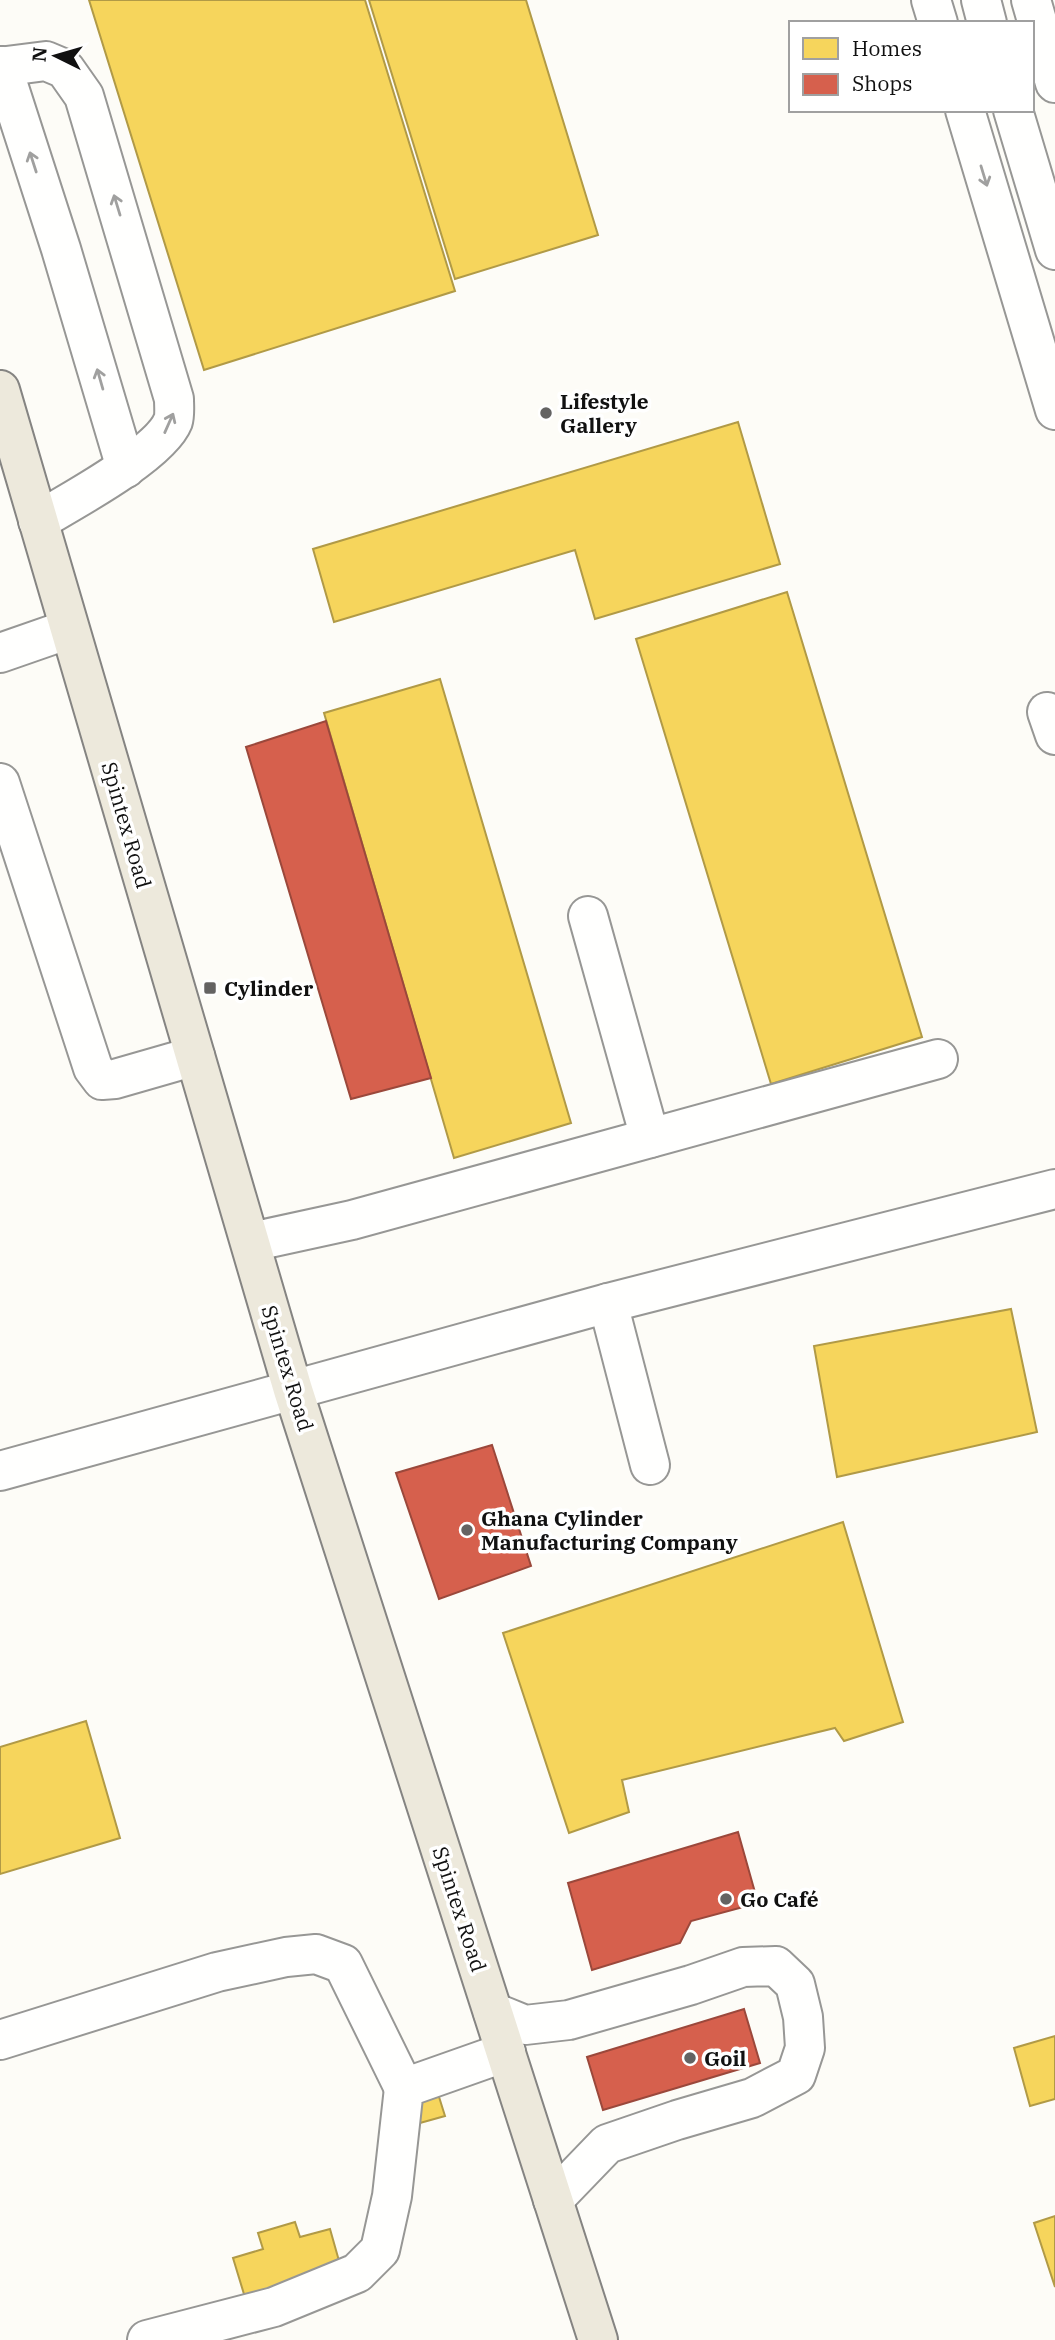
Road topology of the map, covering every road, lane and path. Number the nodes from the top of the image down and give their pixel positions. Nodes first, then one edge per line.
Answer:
1 (932, 0) edge
2 (981, 0) edge
3 (1031, 0) edge
4 (937, 21) edge
5 (986, 21) edge
6 (1, 66) edge
7 (1055, 83) edge
8 (966, 112) edge
9 (1014, 112) edge
10 (1055, 250) edge
11 (0, 390) edge
12 (1055, 410) edge
13 (126, 468) junction
14 (38, 521) junction
15 (69, 628) junction
16 (0, 653) edge
17 (0, 783) edge
18 (589, 916) dead end
19 (195, 1056) junction
20 (938, 1059) dead end
21 (650, 1138) junction
22 (1055, 1189) edge
23 (251, 1242) junction
24 (608, 1303) junction
25 (293, 1390) junction
26 (650, 1465) dead end
27 (0, 1471) edge
28 (493, 2012) junction
29 (0, 2040) edge
30 (506, 2052) junction
31 (404, 2088) junction
32 (554, 2200) junction
33 (147, 2340) edge
34 (598, 2340) edge

1 - 4 street
2 - 5 street
3 - 7 street
13 -> 6 street
13 -> 6 street
8 -> 12 street
9 - 10 street
11 - 14 main road, Spintex Road
13 - 14 street
14 - 15 main road, Spintex Road
15 - 16 street
15 - 19 main road, Spintex Road
17 - 19 street
18 - 21 street
19 - 23 main road, Spintex Road
20 - 21 street
21 - 23 street
22 - 24 street
23 - 25 main road, Spintex Road
24 - 25 street
24 - 26 street
25 - 27 street
25 - 28 main road, Spintex Road
28 - 30 main road, Spintex Road
28 - 32 street
29 - 31 street
30 - 31 street
30 - 32 main road, Spintex Road
31 - 33 street
32 - 34 main road, Spintex Road

